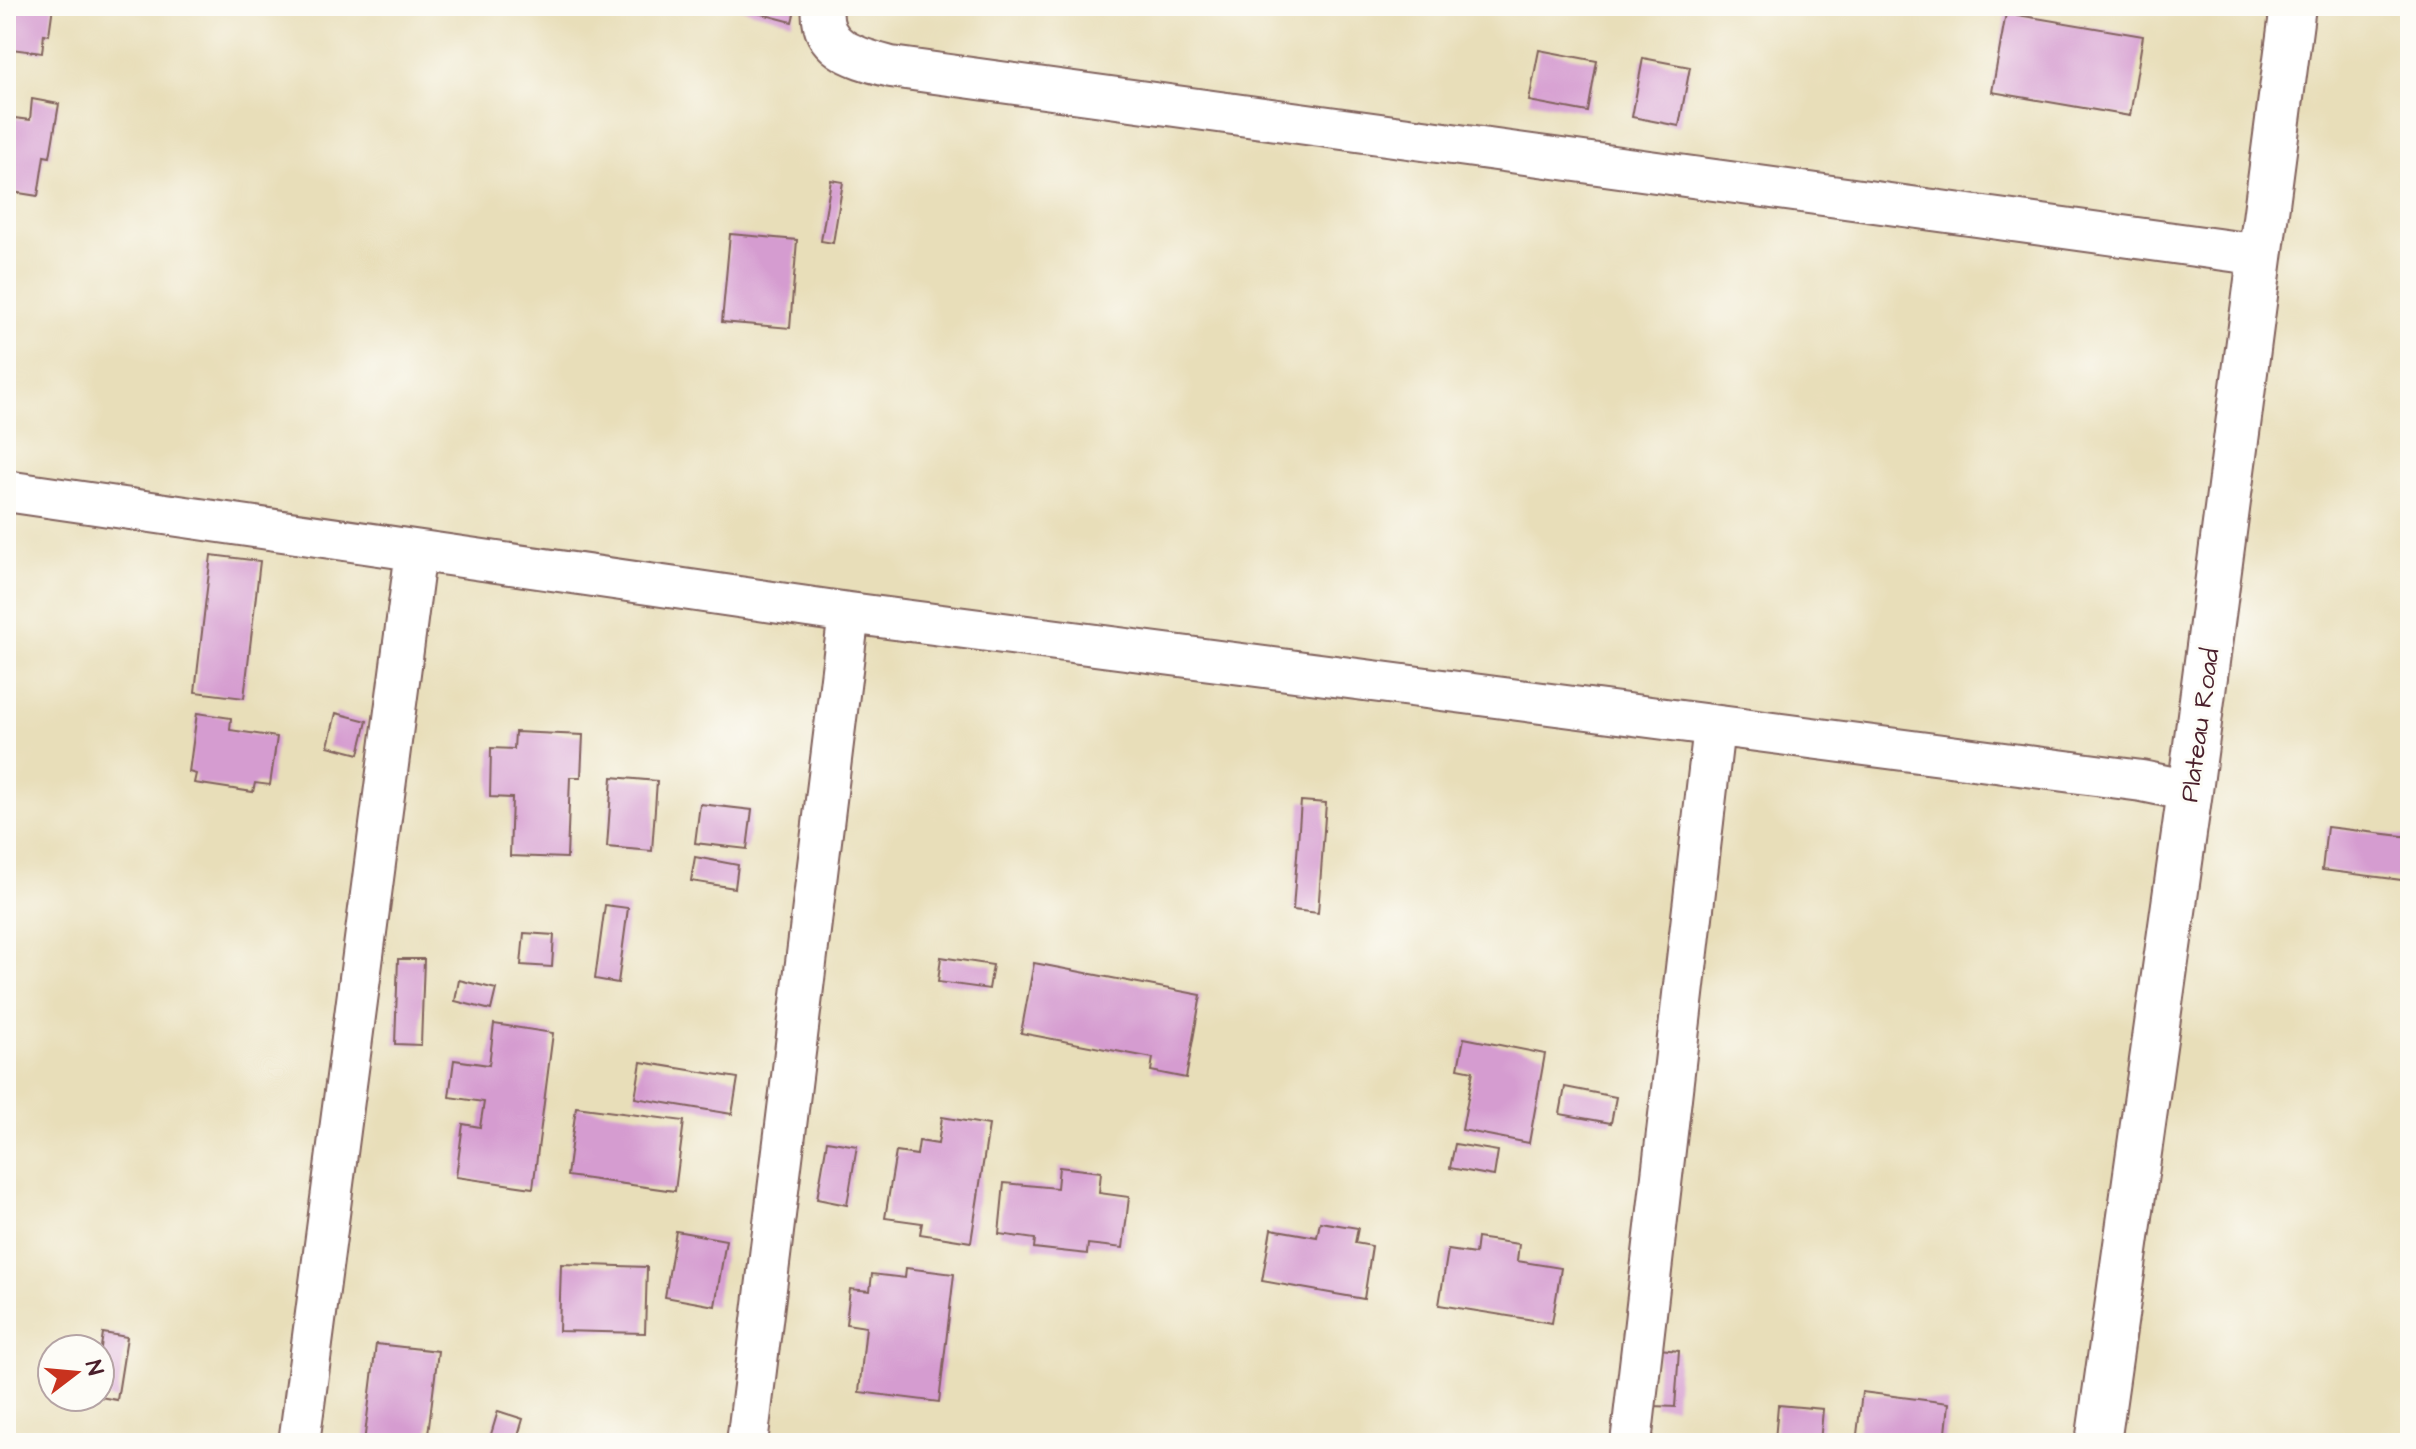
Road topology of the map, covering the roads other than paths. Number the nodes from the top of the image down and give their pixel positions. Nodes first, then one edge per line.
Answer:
1 (823, 6) edge
2 (2293, 6) edge
3 (2261, 255) junction
4 (6, 491) edge
5 (416, 551) junction
6 (849, 613) junction
7 (1714, 727) junction
8 (2190, 791) junction
9 (299, 1443) edge
10 (747, 1443) edge
11 (1631, 1443) edge
12 (2098, 1443) edge

1 - 3 street
2 - 3 street, Plateau Road
3 - 8 street, Plateau Road
4 - 5 street
5 - 6 street
5 - 9 street
6 - 7 street
6 - 10 street
7 - 8 street
7 - 11 street
8 - 12 street, Plateau Road

